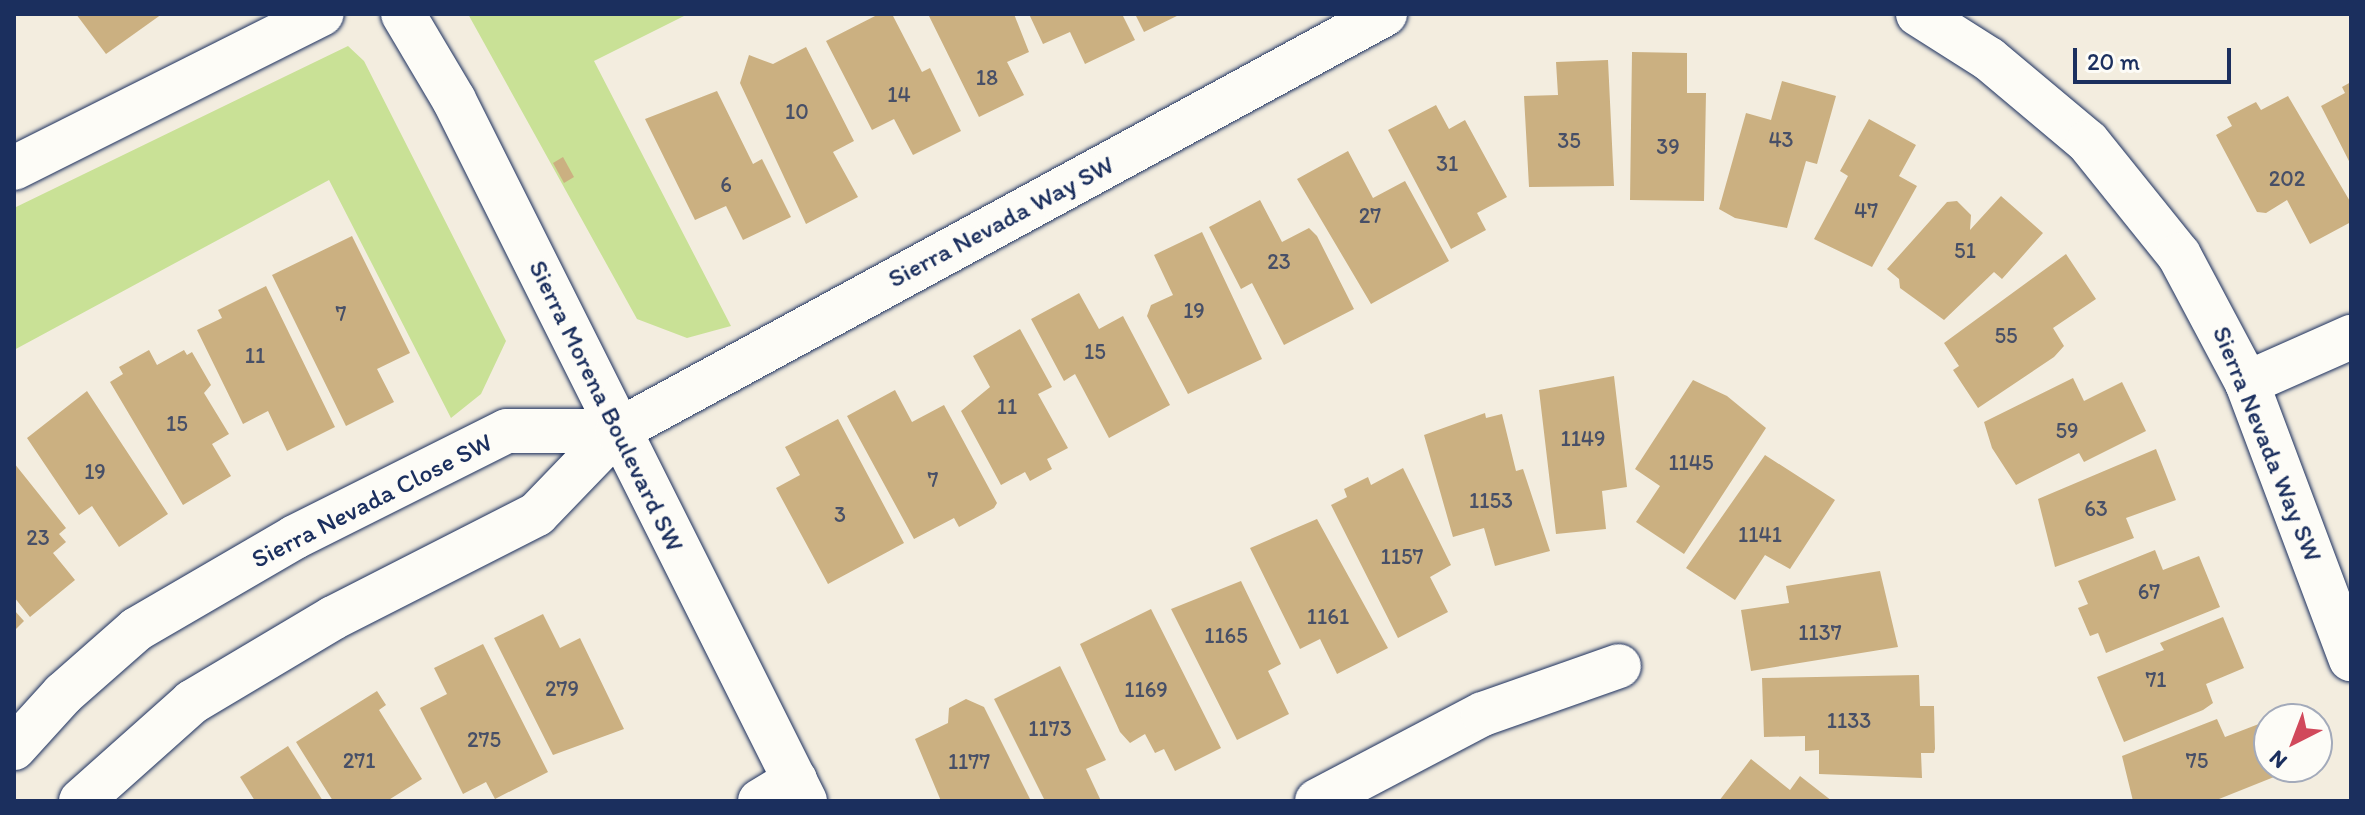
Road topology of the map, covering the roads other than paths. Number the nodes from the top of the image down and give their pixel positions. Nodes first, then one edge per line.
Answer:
1 (322, 14) edge
2 (403, 14) edge
3 (1385, 14) edge
4 (1918, 14) edge
5 (14, 168) edge
6 (2351, 337) edge
7 (2247, 383) junction
8 (617, 431) junction
9 (2351, 659) edge
10 (1619, 666) dead end
11 (14, 748) edge
12 (787, 794) edge
13 (81, 801) edge
14 (1317, 801) edge

1 - 5 street
2 - 8 street, Sierra Morena Boulevard SW
3 - 8 street, Sierra Nevada Way SW
4 - 7 street, Sierra Nevada Way SW
6 - 7 street
7 - 9 street, Sierra Nevada Way SW
8 - 11 street, Sierra Nevada Close SW
8 - 12 street, Sierra Morena Boulevard SW
8 - 13 street
10 - 14 street

